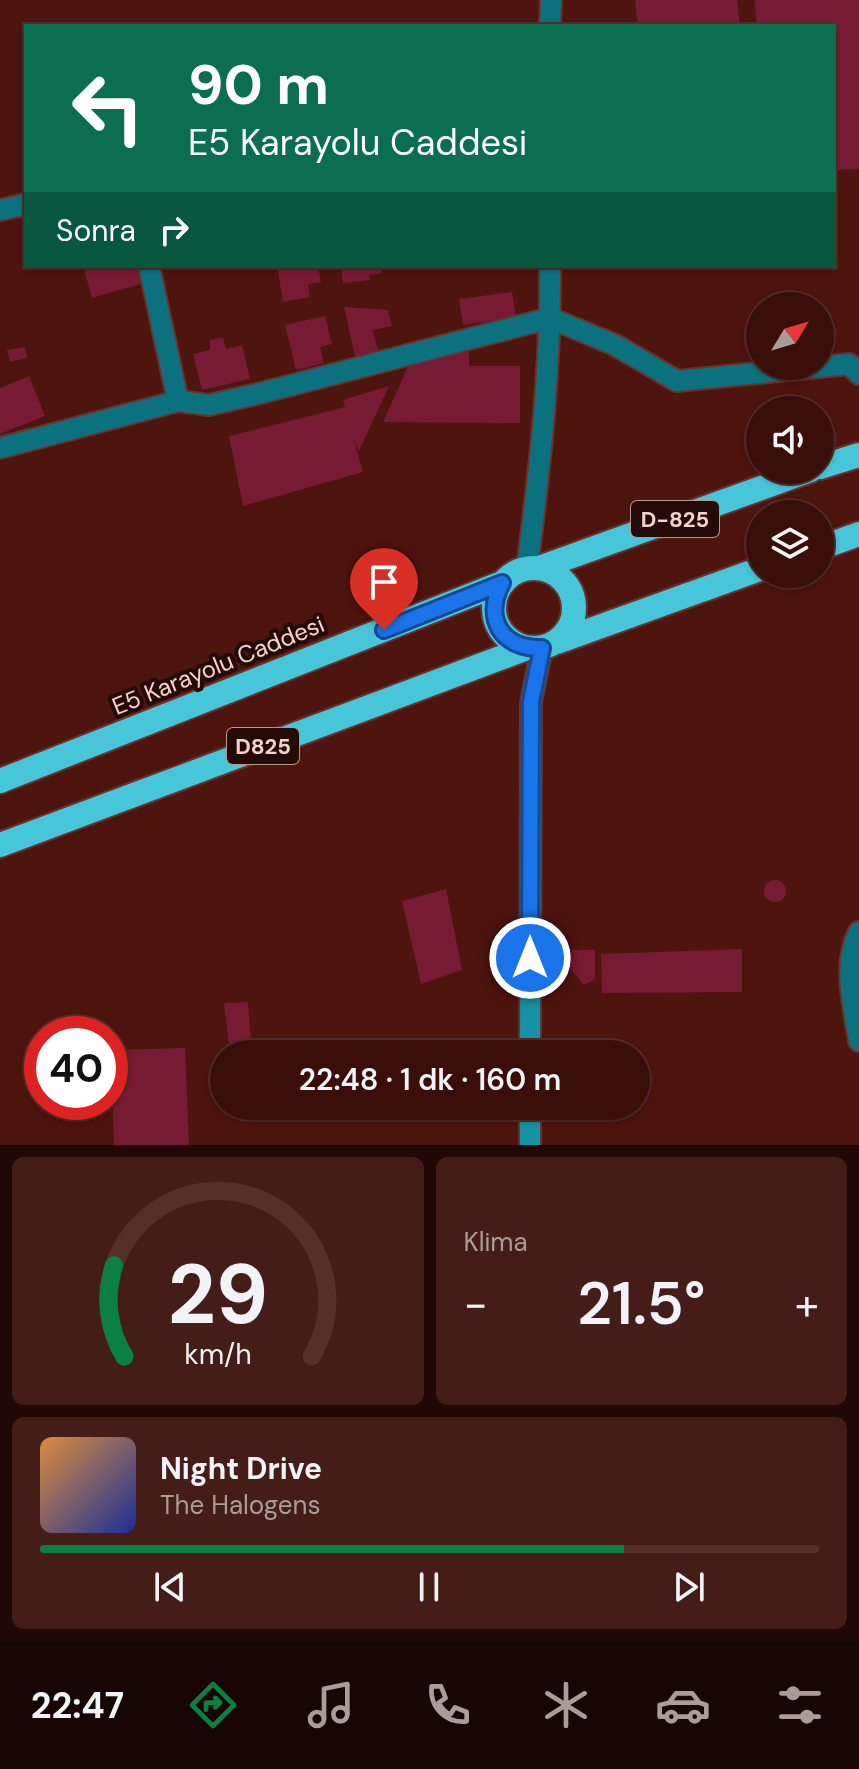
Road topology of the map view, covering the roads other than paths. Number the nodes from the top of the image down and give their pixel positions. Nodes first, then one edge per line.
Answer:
1 (551, 0) edge
2 (550, 24) edge
3 (24, 204) edge
4 (0, 210) edge
5 (149, 268) edge
6 (550, 268) edge
7 (550, 318) junction
8 (859, 374) edge
9 (178, 401) junction
10 (0, 448) edge
11 (859, 455) edge
12 (834, 463) edge
13 (771, 484) edge
14 (859, 534) edge
15 (834, 543) edge
16 (533, 568) junction
17 (746, 574) edge
18 (502, 583) junction
19 (541, 646) junction
20 (0, 781) edge
21 (0, 845) edge
22 (859, 932) edge
23 (530, 1040) edge
24 (859, 1041) edge
25 (530, 1120) edge
26 (530, 1145) edge

1 - 2 street
3 - 4 street
5 - 9 street
6 - 7 street
7 - 8 street
7 - 9 street
7 - 16 street
9 - 10 street
11 - 12 highway
13 - 16 highway, E5 Karayolu Caddesi / D-825
14 - 15 highway
16 - 18 highway, E5 Karayolu Caddesi / D825
16 - 19 highway
17 - 19 highway
18 - 19 highway
18 - 20 highway, E5 Karayolu Caddesi / D825
19 - 21 highway, D825
19 - 23 street
22 - 24 street
25 - 26 street

